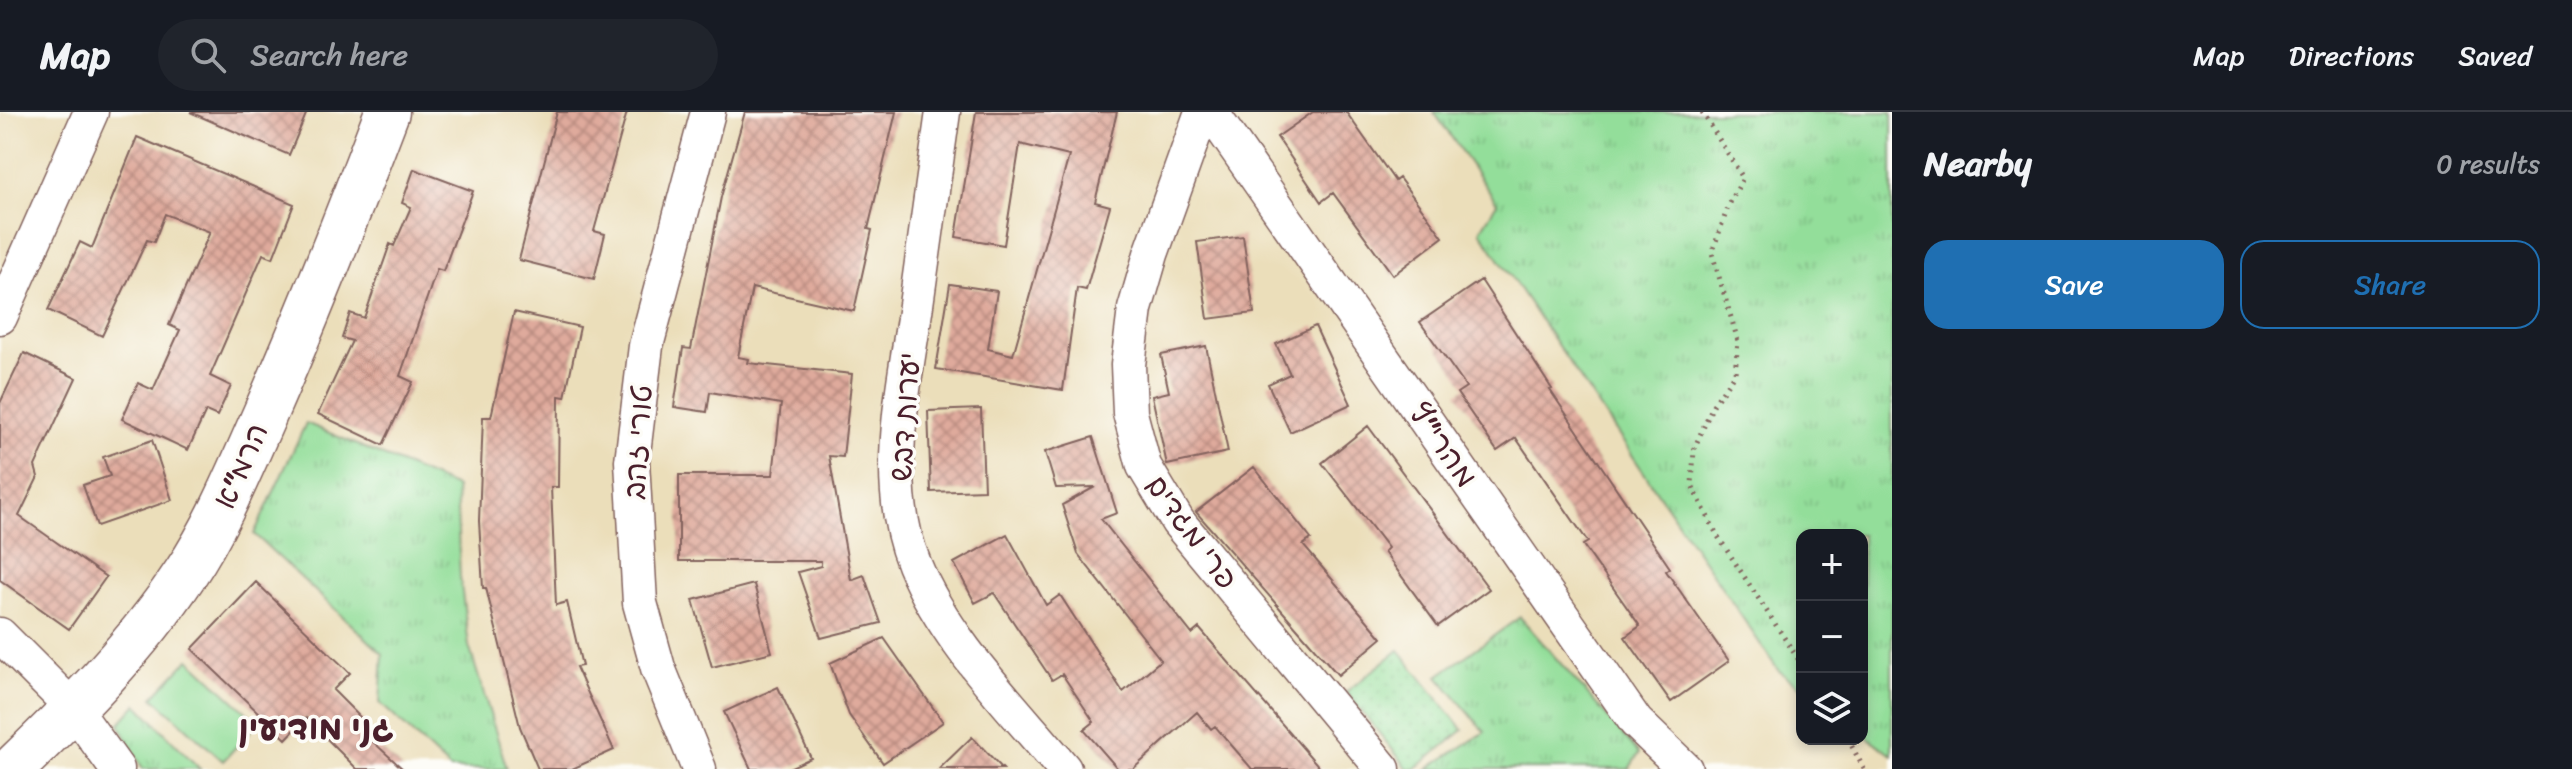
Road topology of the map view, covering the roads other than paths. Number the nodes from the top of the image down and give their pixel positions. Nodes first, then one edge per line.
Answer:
1 (91, 112) edge
2 (387, 112) edge
3 (708, 112) edge
4 (943, 112) edge
5 (1202, 112) edge
6 (1211, 112) edge
7 (0, 317) edge
8 (0, 635) edge
9 (74, 709) junction
10 (12, 769) edge
11 (117, 769) edge
12 (699, 769) edge
13 (1064, 769) edge
14 (1383, 769) edge
15 (1685, 769) edge

1 - 7 street
2 - 9 street, הרמ"א
3 - 12 street, טורי זהב
4 - 13 street, יערות דבש
5 - 14 street, פרי מגדים
6 - 15 street, מהרי"ץ
8 - 9 street
9 - 10 street, הרמ"א
9 - 11 street

